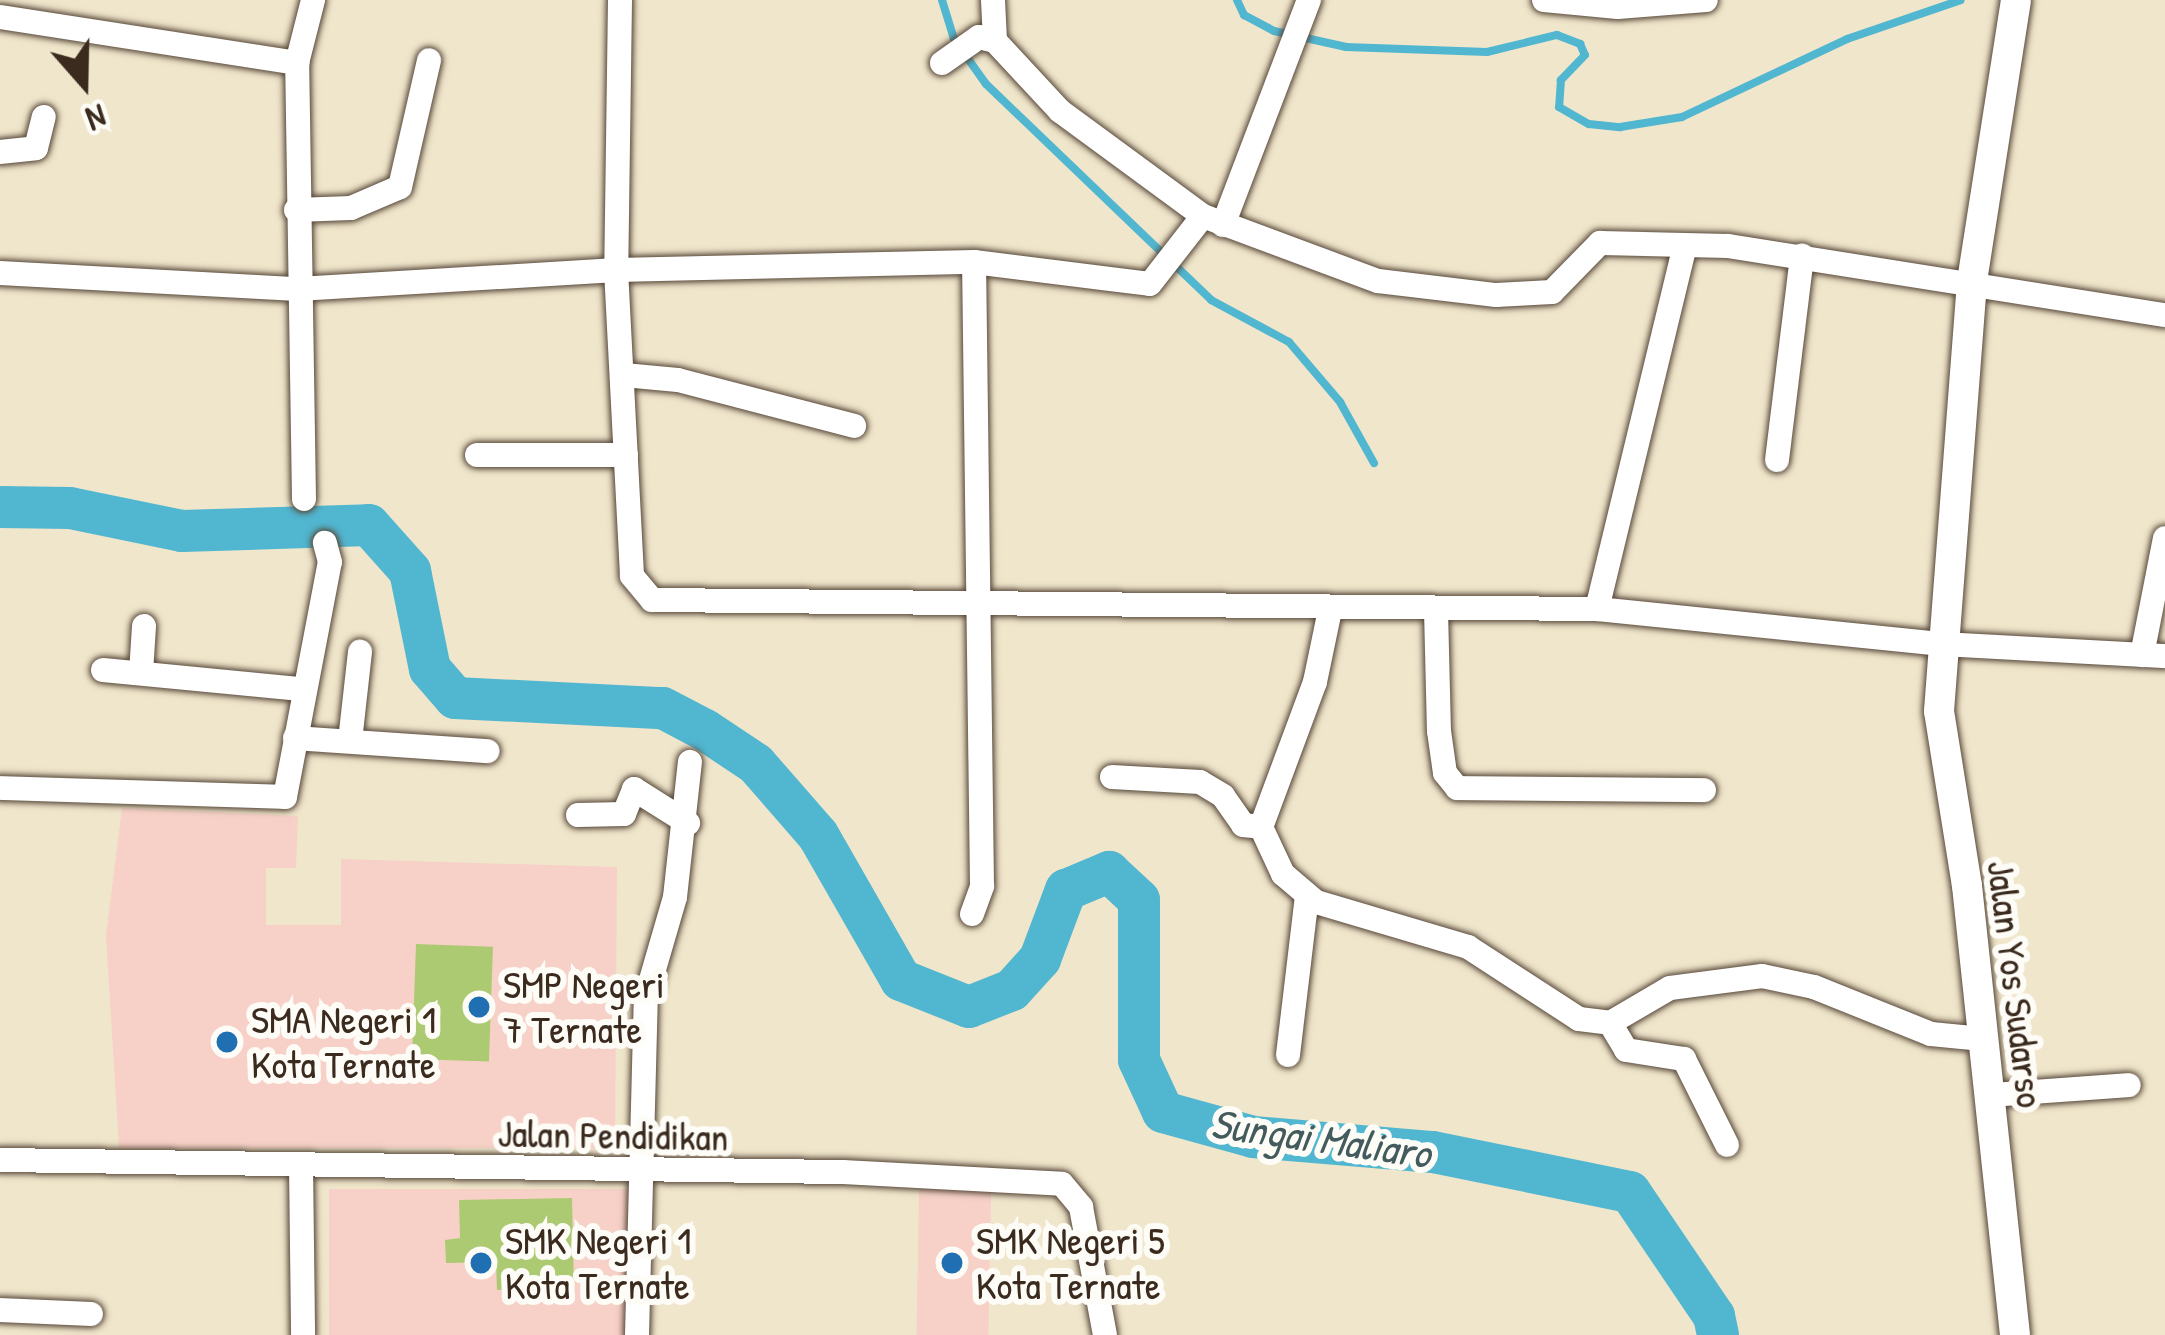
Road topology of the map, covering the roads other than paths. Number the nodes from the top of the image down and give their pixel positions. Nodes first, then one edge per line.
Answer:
1 (313, 0) edge
2 (620, 0) edge
3 (993, 0) edge
4 (1544, 0) edge
5 (1706, 0) edge
6 (2016, 0) edge
7 (1305, 10) edge
8 (0, 17) edge
9 (995, 41) junction
10 (429, 60) dead end
11 (297, 63) junction
12 (942, 63) dead end
13 (44, 117) dead end
14 (0, 152) edge
15 (296, 210) junction
16 (1213, 220) junction
17 (1684, 245) junction
18 (1802, 256) junction
19 (974, 262) junction
20 (616, 270) junction
21 (0, 272) edge
22 (1972, 281) junction
23 (298, 290) junction
24 (2165, 315) edge
25 (624, 374) junction
26 (854, 426) dead end
27 (477, 455) dead end
28 (626, 455) junction
29 (1777, 460) dead end
30 (304, 499) dead end
31 (2165, 538) edge
32 (325, 543) dead end
33 (983, 599) junction
34 (1597, 609) junction
35 (1330, 610) junction
36 (1436, 610) junction
37 (144, 626) dead end
38 (1940, 644) junction
39 (361, 652) dead end
40 (2153, 655) edge
41 (103, 670) dead end
42 (141, 674) junction
43 (301, 689) junction
44 (296, 738) junction
45 (350, 741) junction
46 (488, 751) dead end
47 (690, 762) dead end
48 (1112, 777) dead end
49 (0, 788) edge
50 (1704, 790) dead end
51 (578, 815) dead end
52 (688, 823) junction
53 (1261, 827) junction
54 (1307, 896) junction
55 (972, 914) dead end
56 (1610, 1023) junction
57 (1983, 1039) junction
58 (1288, 1055) dead end
59 (2128, 1085) dead end
60 (1991, 1095) junction
61 (1727, 1145) dead end
62 (0, 1160) edge
63 (301, 1164) junction
64 (636, 1172) junction
65 (0, 1310) edge
66 (91, 1314) dead end
67 (303, 1335) edge
68 (637, 1335) edge
69 (1105, 1335) edge
70 (2015, 1335) edge

1 - 11 street
2 - 20 street
3 - 9 street
4 - 5 street
6 - 22 street, Jalan Yos Sudarso
7 - 16 street
8 - 11 street
9 - 12 street
9 - 16 street
10 - 15 street
11 - 15 street
13 - 14 street
15 - 23 street
16 - 17 street
16 - 19 street
17 - 18 street
17 - 34 street
18 - 22 street
18 - 29 street
19 - 20 street
19 - 33 street
20 - 23 street
20 - 25 street
21 - 23 street
22 - 24 street
22 - 38 street, Jalan Yos Sudarso
23 - 30 street
25 - 26 street
25 - 28 street
27 - 28 street
28 - 33 street
31 - 40 street
32 - 43 street
33 - 35 street
33 - 55 street
34 - 36 street
34 - 38 street
35 - 36 street
35 - 53 street
36 - 50 street
37 - 42 street
38 - 40 street
38 - 57 street, Jalan Yos Sudarso
39 - 45 street
41 - 42 street
42 - 43 street
43 - 44 street
44 - 45 street
44 - 49 street
45 - 46 street
47 - 52 street
48 - 53 street
51 - 52 street
52 - 64 street
53 - 54 street
54 - 56 street
54 - 58 street
56 - 57 street
56 - 61 street
57 - 60 street, Jalan Yos Sudarso
59 - 60 street
60 - 70 street, Jalan Yos Sudarso
62 - 63 street, Jalan Pendidikan
63 - 64 street, Jalan Pendidikan
63 - 67 street
64 - 68 street
64 - 69 street, Jalan Pendidikan
65 - 66 street

